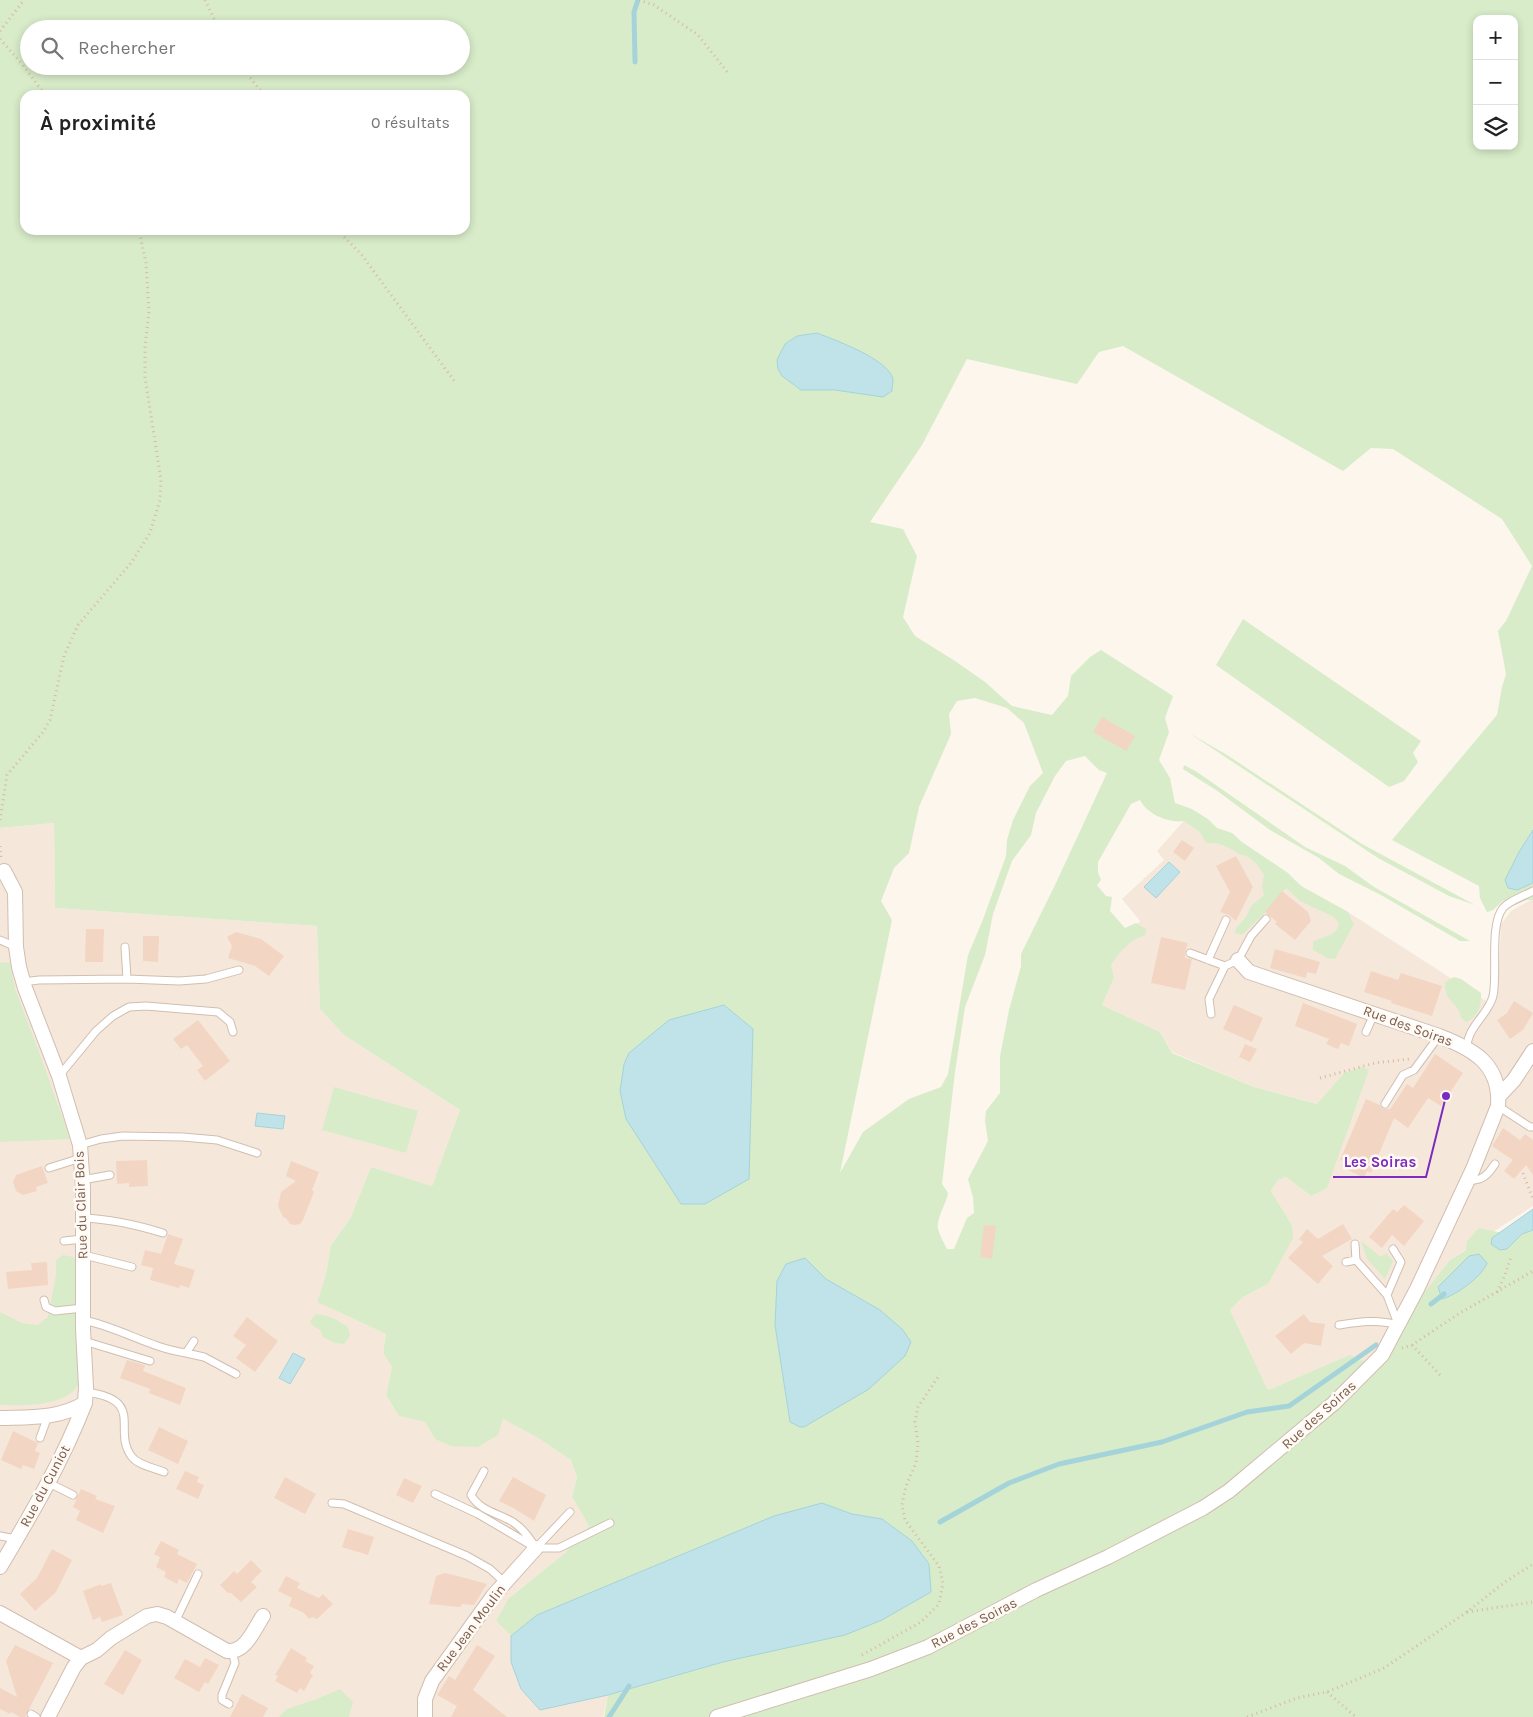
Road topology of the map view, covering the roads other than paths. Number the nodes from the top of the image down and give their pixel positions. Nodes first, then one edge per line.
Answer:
1 (2, 872) edge
2 (1533, 891) edge
3 (1266, 919) dead end
4 (1226, 920) dead end
5 (0, 940) edge
6 (16, 947) junction
7 (124, 947) dead end
8 (1190, 953) dead end
9 (1208, 960) junction
10 (1238, 960) junction
11 (1225, 966) junction
12 (239, 970) dead end
13 (127, 979) junction
14 (23, 982) junction
15 (1211, 1014) dead end
16 (1374, 1014) junction
17 (233, 1032) dead end
18 (1366, 1032) dead end
19 (1438, 1036) junction
20 (1466, 1047) junction
21 (1533, 1051) edge
22 (59, 1076) junction
23 (1498, 1101) junction
24 (1386, 1104) dead end
25 (1533, 1127) edge
26 (80, 1151) junction
27 (257, 1153) dead end
28 (1494, 1164) dead end
29 (49, 1168) dead end
30 (110, 1175) dead end
31 (82, 1180) junction
32 (1468, 1181) junction
33 (83, 1218) junction
34 (163, 1233) dead end
35 (83, 1239) junction
36 (64, 1241) dead end
37 (1355, 1244) dead end
38 (1393, 1249) dead end
39 (84, 1255) junction
40 (1356, 1260) junction
41 (1346, 1262) dead end
42 (132, 1267) dead end
43 (1387, 1295) junction
44 (44, 1300) dead end
45 (83, 1314) junction
46 (1339, 1325) dead end
47 (1398, 1325) junction
48 (84, 1341) junction
49 (194, 1341) dead end
50 (186, 1353) junction
51 (150, 1361) dead end
52 (236, 1374) dead end
53 (86, 1398) junction
54 (48, 1416) junction
55 (0, 1418) edge
56 (40, 1438) dead end
57 (484, 1471) dead end
58 (164, 1472) dead end
59 (49, 1482) junction
60 (434, 1494) dead end
61 (73, 1495) dead end
62 (332, 1503) dead end
63 (570, 1512) dead end
64 (610, 1523) dead end
65 (0, 1536) edge
66 (16, 1540) junction
67 (536, 1548) junction
68 (0, 1567) edge
69 (198, 1574) dead end
70 (505, 1583) junction
71 (1, 1615) edge
72 (263, 1616) dead end
73 (175, 1622) junction
74 (232, 1651) junction
75 (81, 1658) junction
76 (229, 1704) dead end
77 (48, 1717) edge
78 (425, 1717) edge
79 (717, 1717) edge

1 - 6 street, Rue du Clair Bois
2 - 20 lane
3 - 10 lane
4 - 9 lane
5 - 6 lane
6 - 14 street, Rue du Clair Bois
7 - 13 lane
8 - 9 lane
9 - 11 lane
10 - 11 lane
10 - 16 street, Rue des Soiras
11 - 15 lane
12 - 13 lane
13 - 14 lane
14 - 22 street, Rue du Clair Bois
16 - 18 lane
16 - 19 street, Rue des Soiras
17 - 22 lane
19 - 20 street, Rue des Soiras
19 - 24 lane
20 - 23 street, Rue des Soiras
21 - 23 street
22 - 26 street, Rue du Clair Bois
23 - 25 lane
23 - 32 street, Rue des Soiras
26 - 27 lane
26 - 29 lane
26 - 31 street, Rue du Clair Bois
28 - 32 lane
30 - 31 lane
31 - 33 street, Rue du Clair Bois
32 - 47 street, Rue des Soiras
33 - 34 lane
33 - 35 street, Rue du Clair Bois
35 - 36 lane
35 - 39 street, Rue du Clair Bois
37 - 40 lane
38 - 43 lane
39 - 42 lane
39 - 45 street, Rue du Clair Bois
40 - 41 lane
40 - 43 lane
43 - 47 lane
44 - 45 lane
45 - 48 street, Rue du Clair Bois
45 - 50 lane
46 - 47 lane
47 - 79 street, Rue des Soiras
48 - 51 lane
48 - 53 street, Rue du Clair Bois
49 - 50 lane
50 - 52 lane
53 - 54 street
53 - 58 lane
53 - 59 street, Rue du Cuniot
54 - 55 street
54 - 56 lane
57 - 67 lane
59 - 61 lane
59 - 66 street, Rue du Cuniot
60 - 67 lane
62 - 70 lane
63 - 67 lane
64 - 67 lane
65 - 66 lane
66 - 68 street, Rue du Cuniot
67 - 70 street, Rue Jean Moulin
69 - 73 lane
70 - 78 street, Rue Jean Moulin
71 - 75 street
72 - 74 street
73 - 74 street
73 - 75 street
74 - 76 lane
75 - 77 street

